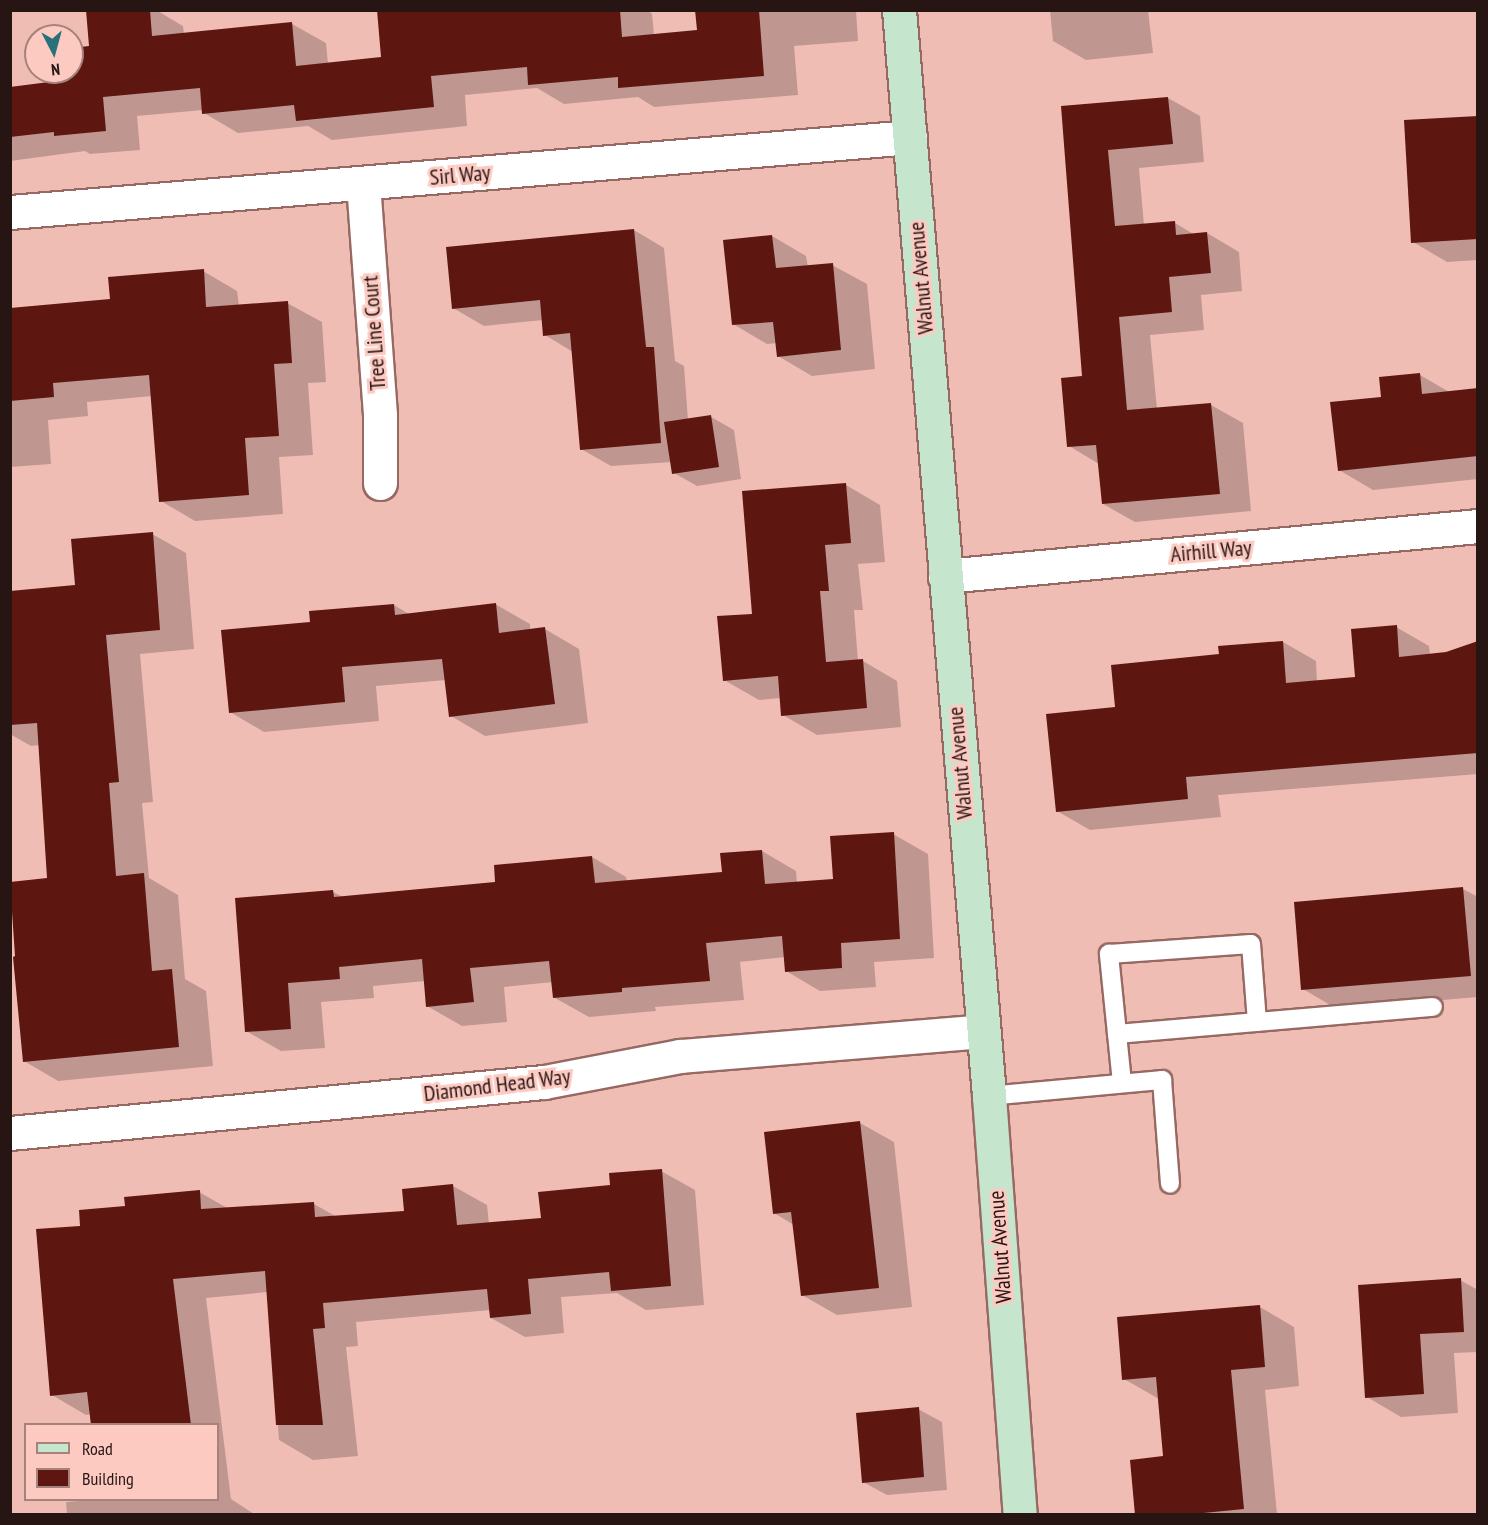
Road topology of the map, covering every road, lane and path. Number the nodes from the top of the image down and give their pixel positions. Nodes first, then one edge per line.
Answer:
1 (899, 10) edge
2 (909, 137) junction
3 (363, 183) junction
4 (10, 212) edge
5 (380, 483) dead end
6 (1478, 526) edge
7 (945, 576) junction
8 (1433, 1007) dead end
9 (1257, 1022) junction
10 (981, 1031) junction
11 (1116, 1034) junction
12 (1122, 1083) junction
13 (989, 1096) junction
14 (10, 1133) edge
15 (1170, 1184) dead end
16 (1020, 1515) edge

1 - 2 street, Walnut Avenue
2 - 3 street, Sirl Way
2 - 7 street, Walnut Avenue
3 - 4 street, Sirl Way
3 - 5 street, Tree Line Court
6 - 7 street, Airhill Way
7 - 10 street, Walnut Avenue
8 - 9 lane
9 - 11 lane
9 - 11 lane
10 - 13 street, Walnut Avenue
10 - 14 street, Diamond Head Way
11 - 12 lane
12 - 13 lane
12 - 15 lane
13 - 16 street, Walnut Avenue

